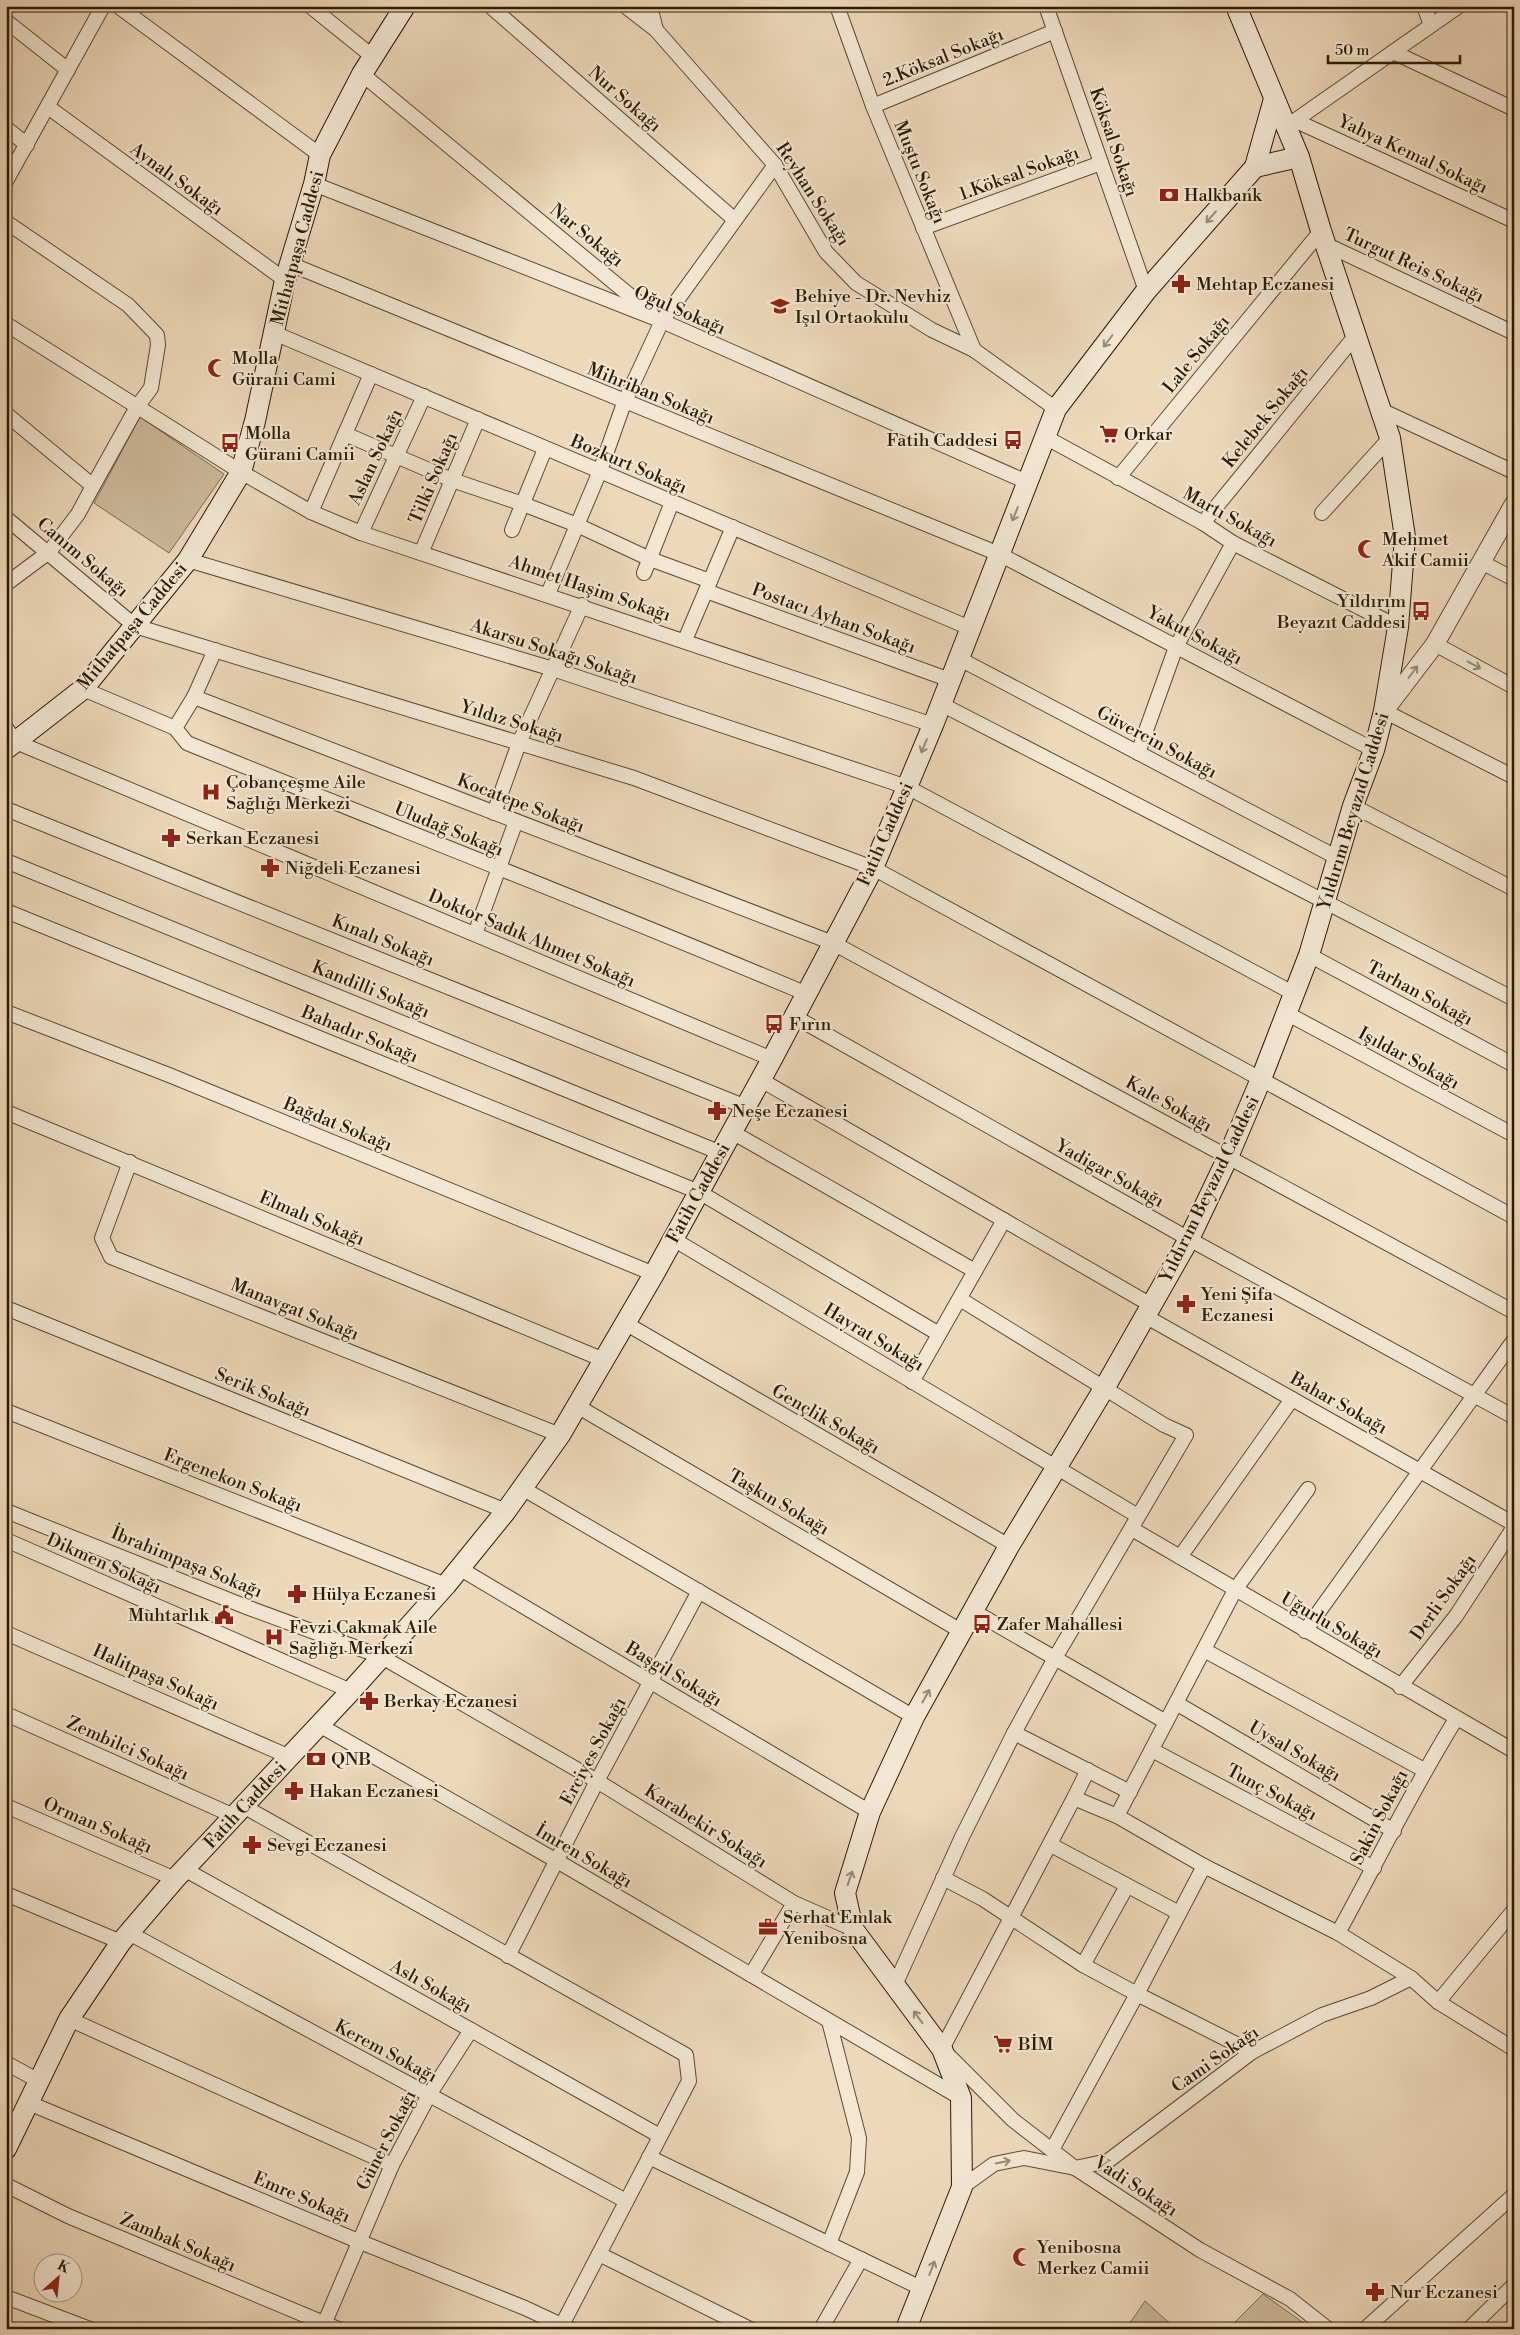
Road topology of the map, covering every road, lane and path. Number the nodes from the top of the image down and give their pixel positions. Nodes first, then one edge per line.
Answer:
1 (103, 6) edge
2 (118, 6) edge
3 (310, 6) edge
4 (405, 6) edge
5 (490, 6) edge
6 (625, 6) edge
7 (650, 6) edge
8 (837, 6) edge
9 (1046, 6) edge
10 (1236, 6) edge
11 (1424, 6) edge
12 (1459, 6) edge
13 (6, 21) edge
14 (1431, 25) junction
15 (656, 30) junction
16 (1055, 31) junction
17 (1393, 52) junction
18 (372, 56) junction
19 (68, 70) junction
20 (362, 74) junction
21 (1274, 100) junction
22 (873, 106) junction
23 (48, 107) junction
24 (1514, 109) edge
25 (1291, 124) junction
26 (6, 128) edge
27 (27, 145) junction
28 (320, 155) junction
29 (1299, 157) junction
30 (1101, 163) junction
31 (776, 165) junction
32 (1255, 167) junction
33 (6, 181) edge
34 (314, 184) junction
35 (735, 220) junction
36 (1514, 221) edge
37 (6, 222) edge
38 (923, 228) junction
39 (1323, 237) junction
40 (288, 272) junction
41 (1146, 291) junction
42 (662, 321) junction
43 (6, 324) edge
44 (274, 333) junction
45 (1514, 333) edge
46 (1356, 335) junction
47 (974, 350) junction
48 (371, 374) junction
49 (424, 396) junction
50 (624, 402) junction
51 (137, 407) junction
52 (1056, 409) junction
53 (1381, 410) junction
54 (6, 414) edge
55 (478, 419) junction
56 (345, 434) junction
57 (1045, 437) junction
58 (1390, 438) junction
59 (545, 449) junction
60 (396, 457) junction
61 (600, 471) junction
62 (241, 472) junction
63 (1514, 472) edge
64 (1118, 478) junction
65 (452, 480) junction
66 (1027, 482) junction
67 (93, 486) junction
68 (672, 502) junction
69 (523, 504) junction
70 (1514, 504) edge
71 (311, 512) junction
72 (1322, 513) dead end
73 (6, 518) edge
74 (1203, 523) junction
75 (577, 525) junction
76 (732, 527) junction
77 (512, 530) dead end
78 (361, 533) junction
79 (1233, 543) junction
80 (422, 551) junction
81 (48, 552) junction
82 (999, 554) junction
83 (650, 559) junction
84 (188, 560) junction
85 (1480, 562) junction
86 (644, 573) dead end
87 (1514, 579) edge
88 (6, 584) edge
89 (708, 586) junction
90 (548, 594) junction
91 (582, 605) junction
92 (135, 626) junction
93 (1398, 627) junction
94 (970, 628) junction
95 (685, 640) junction
96 (1435, 644) junction
97 (1176, 647) junction
98 (216, 650) junction
99 (958, 658) junction
100 (553, 669) junction
101 (950, 680) junction
102 (1514, 687) edge
103 (83, 688) junction
104 (194, 697) junction
105 (941, 704) junction
106 (1384, 711) junction
107 (933, 725) junction
108 (175, 728) junction
109 (10, 739) edge
110 (518, 743) junction
111 (1374, 750) junction
112 (1138, 753) junction
113 (1514, 778) edge
114 (907, 787) junction
115 (1353, 806) junction
116 (6, 809) edge
117 (494, 812) junction
118 (516, 821) junction
119 (1338, 858) junction
120 (6, 861) edge
121 (873, 868) junction
122 (497, 869) junction
123 (1514, 889) edge
124 (1325, 902) junction
125 (6, 911) edge
126 (475, 934) junction
127 (834, 943) junction
128 (1309, 955) junction
129 (1293, 993) junction
130 (807, 994) junction
131 (1514, 999) edge
132 (6, 1012) edge
133 (1286, 1013) junction
134 (795, 1017) junction
135 (772, 1059) junction
136 (1514, 1065) edge
137 (1261, 1079) junction
138 (761, 1080) junction
139 (746, 1107) junction
140 (6, 1112) edge
141 (732, 1132) junction
142 (1514, 1136) edge
143 (721, 1153) junction
144 (1228, 1158) junction
145 (130, 1162) junction
146 (699, 1192) junction
147 (1514, 1217) edge
148 (1004, 1220) junction
149 (673, 1239) junction
150 (1189, 1239) junction
151 (975, 1271) junction
152 (654, 1274) junction
153 (960, 1299) junction
154 (6, 1308) edge
155 (1148, 1311) junction
156 (1514, 1312) edge
157 (625, 1324) junction
158 (939, 1334) junction
159 (1514, 1340) edge
160 (604, 1360) junction
161 (912, 1382) junction
162 (1105, 1387) junction
163 (1474, 1396) junction
164 (1292, 1399) junction
165 (577, 1406) junction
166 (6, 1411) edge
167 (1514, 1417) edge
168 (560, 1435) junction
169 (1056, 1468) junction
170 (1420, 1471) junction
171 (522, 1488) junction
172 (1308, 1489) dead end
173 (6, 1511) edge
174 (506, 1511) junction
175 (1138, 1516) junction
176 (1514, 1526) edge
177 (1132, 1529) junction
178 (6, 1540) edge
179 (1009, 1546) junction
180 (1180, 1557) junction
181 (459, 1568) junction
182 (446, 1585) junction
183 (1235, 1590) junction
184 (699, 1592) junction
185 (973, 1611) junction
186 (961, 1631) junction
187 (1305, 1631) junction
188 (6, 1633) edge
189 (1204, 1650) junction
190 (382, 1657) junction
191 (1055, 1658) junction
192 (651, 1682) junction
193 (1400, 1687) junction
194 (351, 1691) junction
195 (1176, 1703) junction
196 (6, 1714) edge
197 (914, 1717) junction
198 (1456, 1719) junction
199 (1166, 1722) junction
200 (319, 1725) junction
201 (1014, 1733) junction
202 (1152, 1750) junction
203 (1514, 1751) edge
204 (290, 1756) junction
205 (1088, 1770) junction
206 (1424, 1770) junction
207 (598, 1781) junction
208 (1130, 1792) junction
209 (1074, 1798) junction
210 (6, 1806) edge
211 (239, 1811) junction
212 (870, 1812) junction
213 (1117, 1816) junction
214 (1394, 1831) junction
215 (1051, 1845) junction
216 (557, 1861) junction
217 (1204, 1866) junction
218 (1374, 1868) junction
219 (179, 1874) junction
220 (943, 1878) junction
221 (1127, 1886) junction
222 (6, 1894) edge
223 (794, 1903) junction
224 (1514, 1910) edge
225 (1179, 1913) junction
226 (1011, 1919) junction
227 (853, 1929) junction
228 (1338, 1934) junction
229 (125, 1938) junction
230 (508, 1956) junction
231 (1083, 1965) junction
232 (751, 1975) junction
233 (1411, 1978) junction
234 (895, 1985) junction
235 (1137, 1994) junction
236 (1438, 2002) junction
237 (69, 2019) junction
238 (829, 2021) junction
239 (471, 2030) junction
240 (942, 2049) junction
241 (1514, 2049) edge
242 (1252, 2052) junction
243 (6, 2063) edge
244 (39, 2081) junction
245 (429, 2095) junction
246 (961, 2098) junction
247 (28, 2102) junction
248 (660, 2136) junction
249 (6, 2149) edge
250 (1052, 2150) junction
251 (649, 2157) junction
252 (392, 2165) junction
253 (1075, 2168) junction
254 (6, 2185) edge
255 (962, 2187) junction
256 (1514, 2195) edge
257 (626, 2201) junction
258 (358, 2241) junction
259 (829, 2244) junction
260 (599, 2254) junction
261 (861, 2259) junction
262 (1514, 2285) edge
263 (923, 2289) junction
264 (6, 2297) edge
265 (323, 2326) edge
266 (566, 2327) edge
267 (90, 2329) edge
268 (338, 2329) edge
269 (750, 2329) edge
270 (821, 2329) edge
271 (906, 2329) edge
272 (1328, 2329) edge
273 (1365, 2329) edge
274 (1469, 2329) edge

1 - 19 street
2 - 28 street
3 - 18 street
4 - 18 main road, Mithatpaşa Caddesi
5 - 35 street, Nur Sokağı
6 - 15 street, Reyhan Sokağı
7 - 15 street
8 - 22 street, Muştu Sokağı
9 - 16 street, Köksal Sokağı
10 - 21 main road, Yıldırım Beyazıd Caddesi
11 - 14 street
12 - 14 street
13 - 19 street
14 - 17 street
15 - 31 street, Reyhan Sokağı
16 - 22 street, 2.Köksal Sokağı
16 - 30 street, Köksal Sokağı
17 - 24 street
17 - 25 street
18 - 20 main road, Mithatpaşa Caddesi
19 - 23 street
20 - 28 main road, Mithatpaşa Caddesi
20 - 42 street, Nar Sokağı
21 - 25 main road, Yıldırım Beyazıd Caddesi
21 - 32 main road, Fatih Caddesi
22 - 38 street, Muştu Sokağı
23 - 27 street
23 - 40 street, Aynalı Sokağı
25 - 29 main road, Yıldırım Beyazıd Caddesi
25 - 36 street, Yahya Kemal Sokağı
26 - 27 street
27 - 33 street
28 - 34 main road, Mithatpaşa Caddesi
29 - 32 main road
29 - 39 main road, Yıldırım Beyazıd Caddesi
30 - 38 street, 1.Köksal Sokağı
30 - 41 street, Köksal Sokağı
31 - 35 street
31 - 47 street, Reyhan Sokağı
32 -> 41 main road, Fatih Caddesi
34 - 40 main road, Mithatpaşa Caddesi
34 - 42 street, Oğul Sokağı
35 - 42 street
37 - 51 street
38 - 47 street, Muştu Sokağı
39 - 45 street, Turgut Reis Sokağı
39 - 46 main road, Yıldırım Beyazıd Caddesi
39 - 64 street, Lale Sokağı
40 - 44 main road, Mithatpaşa Caddesi
40 - 50 street, Mihriban Sokağı
41 -> 52 main road, Fatih Caddesi
42 - 50 street
42 - 66 street, Oğul Sokağı
43 - 51 street, Ahmet Haşim Sokağı
44 - 48 street, Bozkurt Sokağı
44 - 62 main road, Mithatpaşa Caddesi
46 - 53 main road, Yıldırım Beyazıd Caddesi
46 - 74 street, Kelebek Sokağı
47 - 52 street
48 - 49 street, Bozkurt Sokağı
48 - 56 street
49 - 55 street, Bozkurt Sokağı
49 - 60 street, Aslan Sokağı
50 - 61 street
50 - 82 street, Mihriban Sokağı
51 - 62 street, Ahmet Haşim Sokağı
51 - 67 street
52 - 57 main road, Fatih Caddesi
53 - 58 main road, Yıldırım Beyazıd Caddesi
53 - 63 street
54 - 67 street
55 - 59 street, Bozkurt Sokağı
55 - 65 street, Tilki Sokağı
56 - 60 street, Postacı Ayhan Sokağı
56 - 71 street
57 - 64 street, Martı Sokağı
57 - 66 main road, Fatih Caddesi
58 - 72 street
58 - 93 main road, Yıldırım Beyazıd Caddesi
59 - 61 street, Bozkurt Sokağı
59 - 69 street
60 - 65 street, Postacı Ayhan Sokağı
60 - 78 street, Aslan Sokağı
61 - 68 street, Bozkurt Sokağı
61 - 75 street
62 - 71 street, Ahmet Haşim Sokağı
62 - 84 main road, Mithatpaşa Caddesi
64 - 74 street, Martı Sokağı
65 - 69 street, Postacı Ayhan Sokağı
65 - 80 street, Tilki Sokağı
66 -> 82 main road, Fatih Caddesi
67 - 81 street
68 - 76 street, Bozkurt Sokağı
68 - 83 street
69 - 75 street, Postacı Ayhan Sokağı
69 - 77 street
70 - 85 street
71 - 78 street, Ahmet Haşim Sokağı
73 - 81 street, Canım Sokağı
74 - 79 street, Martı Sokağı
75 - 83 street, Postacı Ayhan Sokağı
75 - 90 street
76 - 89 street
76 - 94 street, Bozkurt Sokağı
78 - 80 street, Ahmet Haşim Sokağı
79 - 93 street, Martı Sokağı
79 - 97 street
80 - 90 street, Ahmet Haşim Sokağı
81 - 88 street
81 - 92 street, Canım Sokağı
82 - 94 main road, Fatih Caddesi
82 - 97 street, Yakut Sokağı
83 - 86 street
83 - 89 street, Postacı Ayhan Sokağı
84 - 92 main road, Mithatpaşa Caddesi
84 - 100 street, Akarsu Sokağı Sokağı
85 - 87 street
85 - 96 street
89 - 95 street
89 - 101 street, Postacı Ayhan Sokağı
90 - 91 street, Ahmet Haşim Sokağı
91 - 95 street, Ahmet Haşim Sokağı
91 - 100 street
92 - 98 street, Yıldız Sokağı
92 - 103 main road, Mithatpaşa Caddesi
93 - 106 main road, Yıldırım Beyazıd Caddesi
94 - 99 main road, Fatih Caddesi
95 - 107 street, Ahmet Haşim Sokağı
96 -> 102 street
106 -> 96 street
97 - 111 street, Yakut Sokağı
97 - 112 street
98 - 104 street
98 - 110 street, Yıldız Sokağı
99 - 101 main road, Fatih Caddesi
99 - 112 street, Güvercin Sokağı
100 - 110 street
100 - 114 street, Akarsu Sokağı Sokağı
101 - 105 main road, Fatih Caddesi
103 - 108 street, Uludağ Sokağı
103 - 109 main road, Mithatpaşa Caddesi
104 - 108 street
104 - 117 street, Kocatepe Sokağı
105 - 107 main road, Fatih Caddesi
105 - 124 street
106 - 111 main road, Yıldırım Beyazıd Caddesi
106 - 113 street
107 -> 114 main road, Fatih Caddesi
108 - 122 street, Uludağ Sokağı
109 - 126 street, Doktor Sadık Ahmet Sokağı
110 - 117 street
110 - 121 street, Yıldız Sokağı
111 - 115 main road, Yıldırım Beyazıd Caddesi
112 - 119 street, Güvercin Sokağı
114 - 121 main road, Fatih Caddesi
114 - 129 street, Akarsu Sokağı Sokağı
115 - 119 main road, Yıldırım Beyazıd Caddesi
115 - 123 street
116 - 139 street, Kınalı Sokağı
117 - 118 street, Kocatepe Sokağı
118 - 122 street
118 - 127 street, Kocatepe Sokağı
119 - 124 main road, Yıldırım Beyazıd Caddesi
120 - 143 street, Kandilli Sokağı
121 - 127 main road, Fatih Caddesi
121 - 137 street, Yıldız Sokağı
122 - 126 street
122 - 130 street, Uludağ Sokağı
124 - 128 main road, Yıldırım Beyazıd Caddesi
124 - 131 street
125 - 146 street, Bahadır Sokağı
126 - 135 street, Doktor Sadık Ahmet Sokağı
127 - 130 main road, Fatih Caddesi
127 - 144 street, Kale Sokağı
128 - 129 main road, Yıldırım Beyazıd Caddesi
128 - 136 street, Tarhan Sokağı
129 - 133 main road, Yıldırım Beyazıd Caddesi
130 - 134 main road, Fatih Caddesi
132 - 152 street, Bağdat Sokağı
133 - 137 main road, Yıldırım Beyazıd Caddesi
133 - 142 street, Işıldar Sokağı
134 - 135 main road, Fatih Caddesi
134 - 150 street, Yadigar Sokağı
135 - 138 main road, Fatih Caddesi
137 - 144 main road, Yıldırım Beyazıd Caddesi
137 - 147 street, Yıldız Sokağı
138 - 139 main road, Fatih Caddesi
138 - 148 street, Bahar Sokağı
139 - 141 main road, Fatih Caddesi
140 - 145 street, Elmalı Sokağı
141 - 143 main road, Fatih Caddesi
141 - 151 street
143 - 146 main road, Fatih Caddesi
144 - 150 main road, Yıldırım Beyazıd Caddesi
144 - 156 street, Kale Sokağı
145 - 160 street, Elmalı Sokağı
145 - 168 street, Manavgat Sokağı
146 - 149 main road, Fatih Caddesi
146 - 158 street, Bahadır Sokağı
148 - 151 street
148 - 155 street, Bahar Sokağı
149 - 152 main road, Fatih Caddesi
149 - 161 street, Hayrat Sokağı
150 - 155 main road, Yıldırım Beyazıd Caddesi
150 - 163 street, Yadigar Sokağı
151 - 153 street
152 - 157 main road, Fatih Caddesi
153 - 158 street
153 - 162 street
154 - 174 street, Serik Sokağı
155 - 162 main road, Yıldırım Beyazıd Caddesi
155 - 164 street, Bahar Sokağı
157 - 160 main road, Fatih Caddesi
157 - 179 street, Gençlik Sokağı
158 - 161 street
159 - 163 street
160 - 165 main road, Fatih Caddesi
161 - 169 street, Hayrat Sokağı
162 - 169 main road, Yıldırım Beyazıd Caddesi
162 - 175 street
163 - 167 street, Yadigar Sokağı
163 - 170 street
164 - 170 street, Bahar Sokağı
164 - 180 street
165 - 168 main road, Fatih Caddesi
165 - 186 street, Taşkın Sokağı
166 - 182 street, Ergenekon Sokağı
168 - 171 main road, Fatih Caddesi
169 - 175 street
169 - 179 main road, Yıldırım Beyazıd Caddesi
170 - 176 street, Bahar Sokağı
170 - 187 street
171 - 174 main road, Fatih Caddesi
171 - 184 street
172 - 183 street
173 - 190 street, İbrahimpaşa Sokağı
174 - 181 main road, Fatih Caddesi
175 - 177 street
176 - 193 street, Derli Sokağı
177 - 180 street, Uğurlu Sokağı
177 - 191 street
178 - 194 street, Dikmen Sokağı
179 - 185 main road, Yıldırım Beyazıd Caddesi
180 - 183 street, Uğurlu Sokağı
181 - 182 main road, Fatih Caddesi
181 - 192 street, Başgil Sokağı
182 - 190 main road, Fatih Caddesi
183 - 187 street, Uğurlu Sokağı
183 - 189 street
184 - 192 street, Erciyes Sokağı
184 - 197 street
185 - 186 main road, Yıldırım Beyazıd Caddesi
185 - 191 street
197 -> 186 main road, Yıldırım Beyazıd Caddesi
187 - 193 street, Uğurlu Sokağı
188 - 204 street, Halitpaşa Sokağı
189 - 195 street
189 - 206 street
190 - 194 main road, Fatih Caddesi
190 - 207 street, İbrahimpaşa Sokağı
191 - 199 street
191 - 201 street
192 - 207 street, Erciyes Sokağı
192 - 212 street, Başgil Sokağı
193 - 198 street, Uğurlu Sokağı
194 - 200 main road, Fatih Caddesi
195 - 199 street
195 - 214 street, Uysal Sokağı
196 - 211 street, Zembilci Sokağı
197 - 212 main road, Yıldırım Beyazıd Caddesi
198 - 203 street, Uğurlu Sokağı
198 - 206 street, Sakin Sokağı
199 - 202 street
200 - 204 main road, Fatih Caddesi
200 - 216 street, İmren Sokağı
201 - 205 street
201 - 220 street
202 - 208 street
202 - 218 street, Tunç Sokağı
204 - 211 main road, Fatih Caddesi
205 - 208 street
205 - 209 street
206 - 214 street, Sakin Sokağı
207 - 216 street, Erciyes Sokağı
207 - 223 street, Karabekir Sokağı
208 - 213 street
209 - 213 street
209 - 215 street
210 - 219 street, Orman Sokağı
211 - 219 main road, Fatih Caddesi
211 - 230 street, Zembilci Sokağı
227 -> 212 main road, Yıldırım Beyazıd Caddesi
213 - 217 street
214 - 218 street, Sakin Sokağı
215 - 221 street
215 - 226 street
216 - 230 street, Erciyes Sokağı
216 - 232 street, İmren Sokağı
217 - 225 street
217 - 228 street
218 - 228 street, Sakin Sokağı
219 - 229 main road, Fatih Caddesi
219 - 239 street, Aslı Sokağı
220 - 226 street
220 - 234 street
221 - 225 street
221 - 231 street
222 - 229 street, Kerem Sokağı
223 - 227 street, Karabekir Sokağı
223 - 232 street
224 - 236 street
225 - 235 street
226 - 231 street
226 - 240 street
227 - 234 main road, Yıldırım Beyazıd Caddesi
228 - 233 street
229 - 237 main road, Fatih Caddesi
229 - 245 street, Kerem Sokağı
230 - 248 street, Zembilci Sokağı
231 - 235 street
232 - 238 street, İmren Sokağı
233 - 236 street
233 - 242 street, Cami Sokağı
240 -> 234 main road, Yıldırım Beyazıd Caddesi
235 - 242 street
235 - 250 street
236 - 241 street
237 - 244 main road, Fatih Caddesi
237 - 252 street
238 - 246 street, İmren Sokağı
238 - 259 street
239 - 245 street, Güner Sokağı
239 - 248 street, Aslı Sokağı
240 - 246 main road, Yıldırım Beyazıd Caddesi
240 - 250 street, Vadi Sokağı
242 - 253 street, Cami Sokağı
243 - 244 street
244 - 247 main road, Fatih Caddesi
245 - 252 street, Güner Sokağı
245 - 257 street, Kerem Sokağı
246 - 255 main road, Yıldırım Beyazıd Caddesi
247 - 249 main road, Fatih Caddesi
247 - 258 street, Emre Sokağı
248 - 251 street
250 - 253 street, Vadi Sokağı
251 - 257 street
251 - 259 street
252 - 258 street, Güner Sokağı
255 -> 253 street
253 - 272 street, Vadi Sokağı
254 - 265 street, Zambak Sokağı
263 -> 255 main road, Yıldırım Beyazıd Caddesi
256 - 273 street
257 - 260 street
258 - 265 street, Güner Sokağı
258 - 266 street, Emre Sokağı
259 - 261 street
260 - 266 street
260 - 269 street
261 - 263 street
261 - 270 street
262 - 274 street
263 - 271 main road, Yıldırım Beyazıd Caddesi
264 - 267 street
265 - 268 street, Zambak Sokağı

